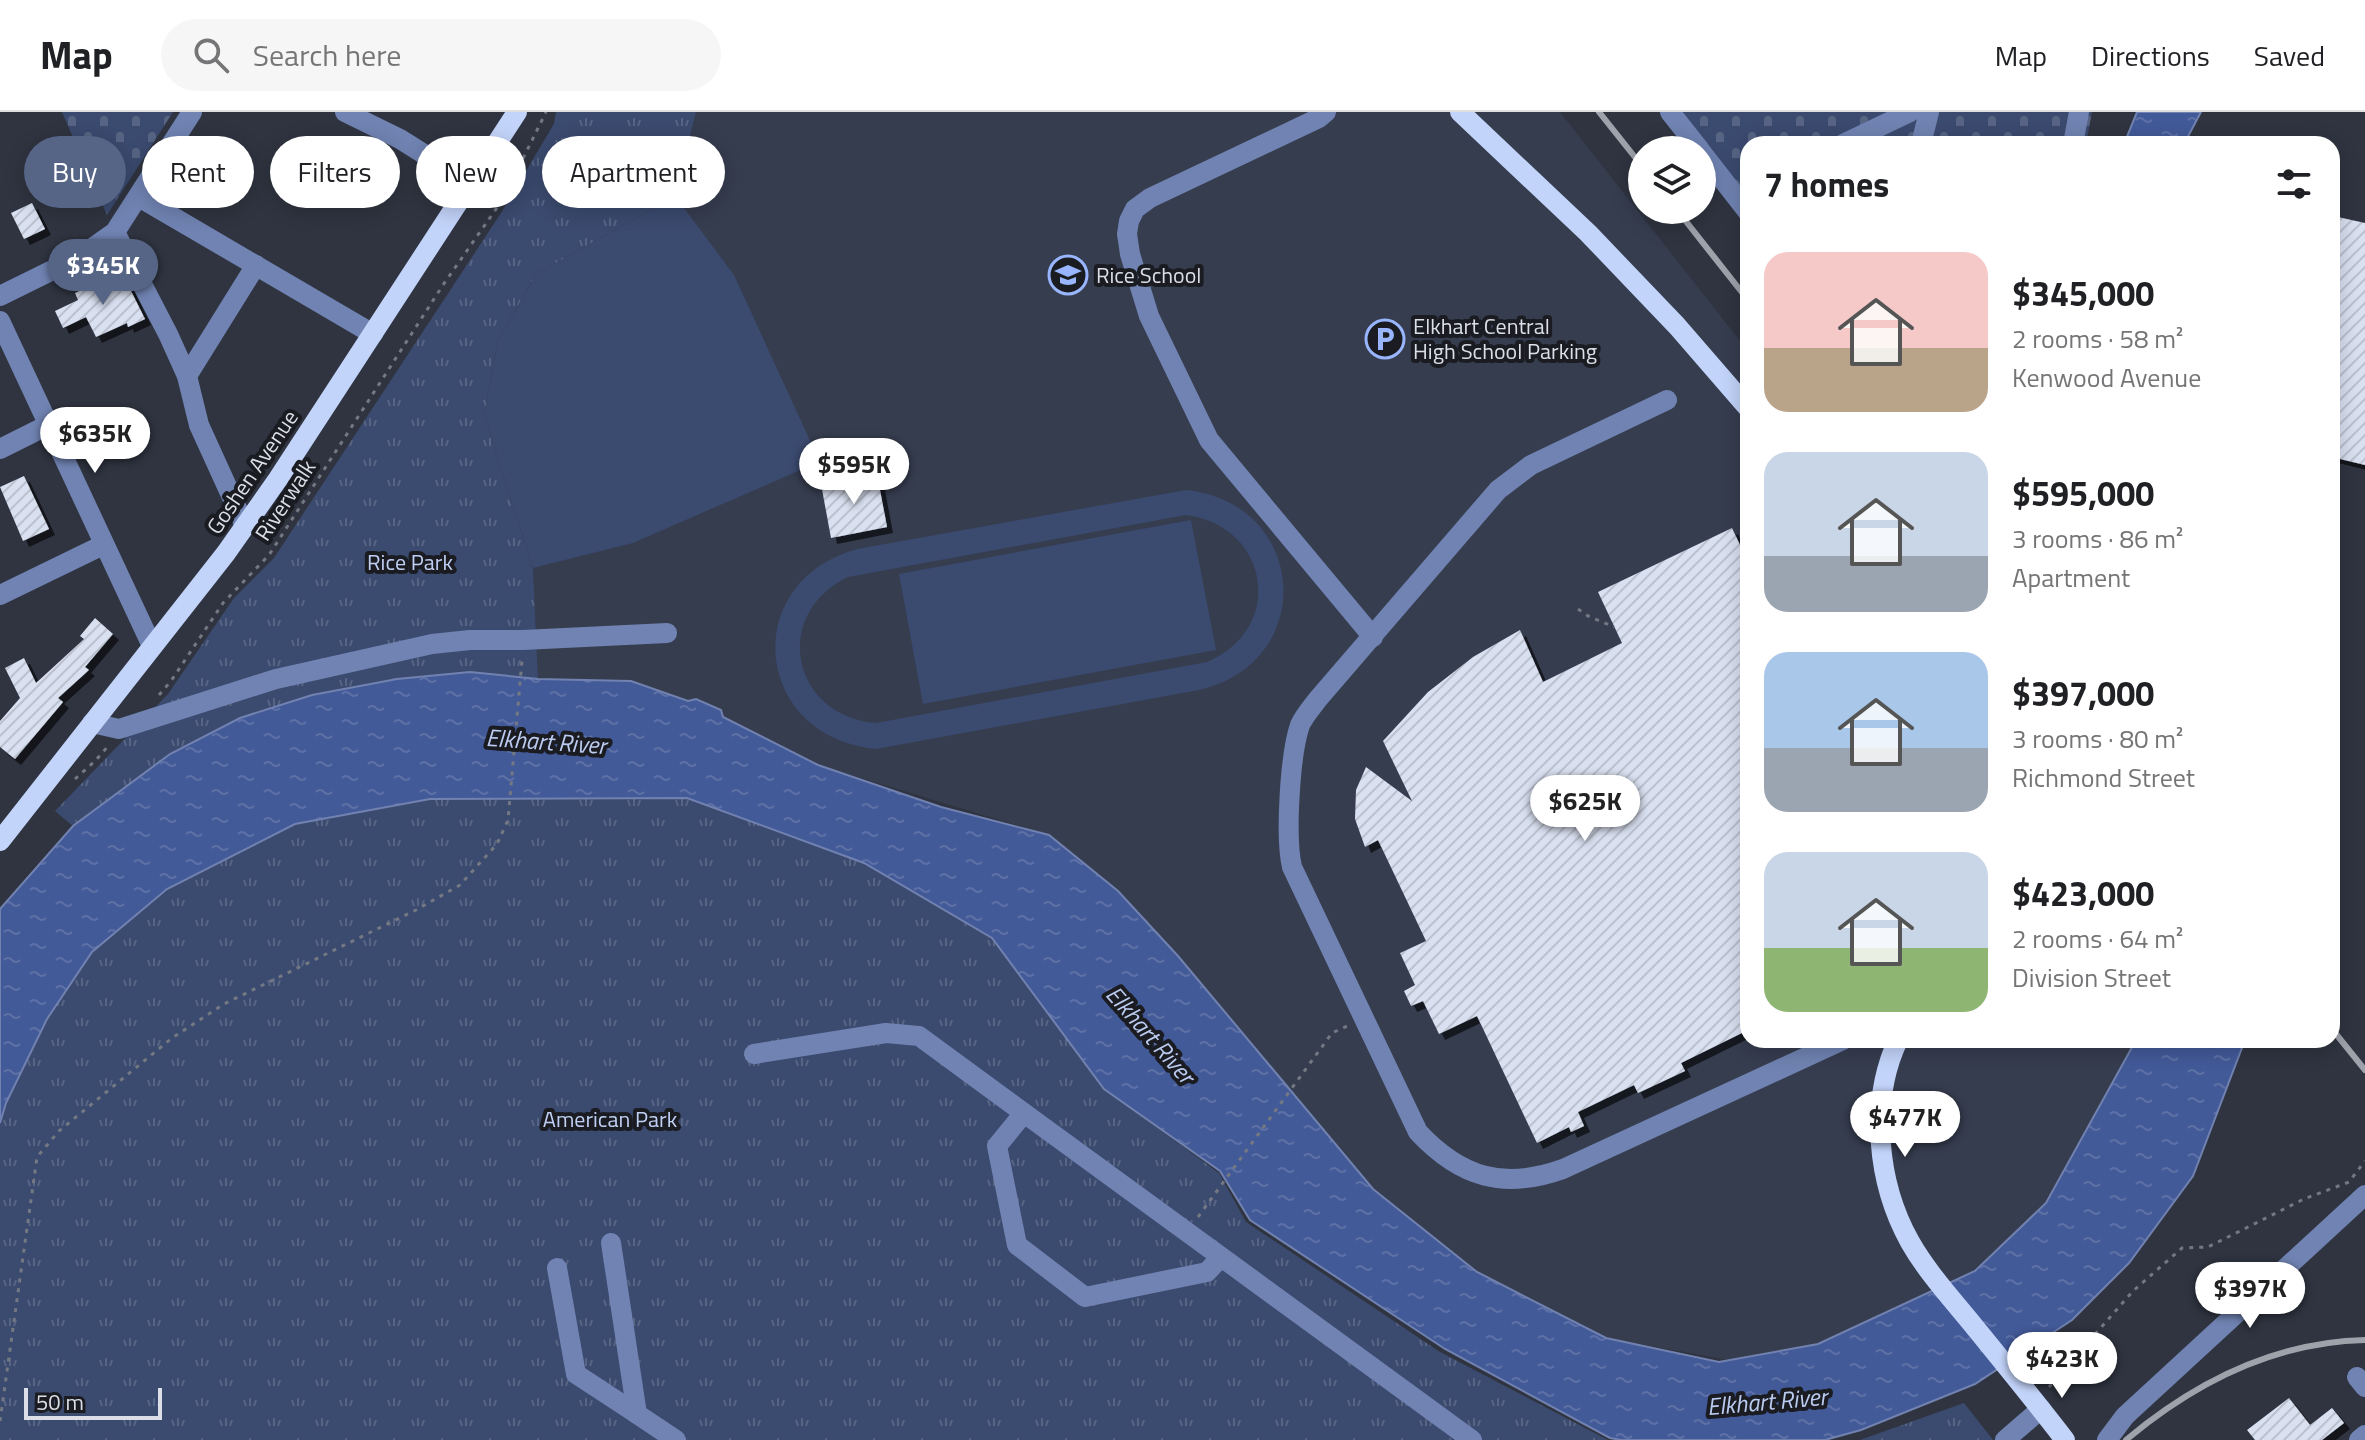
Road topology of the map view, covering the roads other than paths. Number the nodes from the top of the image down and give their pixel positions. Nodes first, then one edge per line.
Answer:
1 (192, 112) edge
2 (347, 112) edge
3 (517, 112) edge
4 (1326, 112) edge
5 (1460, 112) edge
6 (1670, 112) edge
7 (1910, 112) edge
8 (1929, 112) edge
9 (2079, 112) edge
10 (501, 136) edge
11 (1689, 136) edge
12 (1860, 136) edge
13 (1923, 136) edge
14 (2074, 136) edge
15 (416, 149) edge
16 (1716, 168) edge
17 (1740, 195) edge
18 (139, 197) junction
19 (454, 208) edge
20 (120, 225) junction
21 (256, 265) junction
22 (0, 296) edge
23 (0, 321) edge
24 (373, 334) junction
25 (187, 376) junction
26 (1740, 399) edge
27 (1667, 400) dead end
28 (48, 425) junction
29 (0, 449) edge
30 (245, 526) junction
31 (103, 545) junction
32 (0, 595) edge
33 (667, 633) dead end
34 (1373, 637) junction
35 (152, 646) junction
36 (92, 723) junction
37 (0, 841) edge
38 (1826, 1048) edge
39 (1890, 1048) edge
40 (754, 1054) dead end
41 (1024, 1113) junction
42 (2365, 1195) edge
43 (611, 1243) dead end
44 (1220, 1258) junction
45 (557, 1268) dead end
46 (2041, 1409) junction
47 (637, 1414) junction
48 (2365, 1435) edge
49 (676, 1440) edge
50 (1472, 1440) edge
51 (2005, 1440) edge
52 (2065, 1440) edge
53 (2107, 1440) edge
54 (2359, 1440) edge

1 - 18 street
2 - 15 street
3 - 10 main road, Goshen Avenue
4 - 34 street
5 - 26 main road
6 - 11 street
7 - 12 street
8 - 13 street
9 - 14 street
16 - 17 street
18 - 20 street
18 - 21 street
19 - 24 main road, Goshen Avenue
20 - 22 street
20 - 25 street
21 - 24 street
21 - 25 street
23 - 28 street
24 - 30 main road, Goshen Avenue
25 - 30 street
27 - 34 street
28 - 29 street
28 - 31 street
30 - 35 main road, Goshen Avenue
31 - 32 street
31 - 35 street
33 - 36 street
34 - 38 street
35 - 36 main road, Goshen Avenue
36 - 37 main road, Goshen Avenue
39 - 46 main road
40 - 41 street
41 - 44 street
41 - 44 street
42 - 53 street
43 - 47 street
44 - 50 street
45 - 47 street
46 - 51 street
46 - 52 main road
47 - 49 street
48 - 54 street

